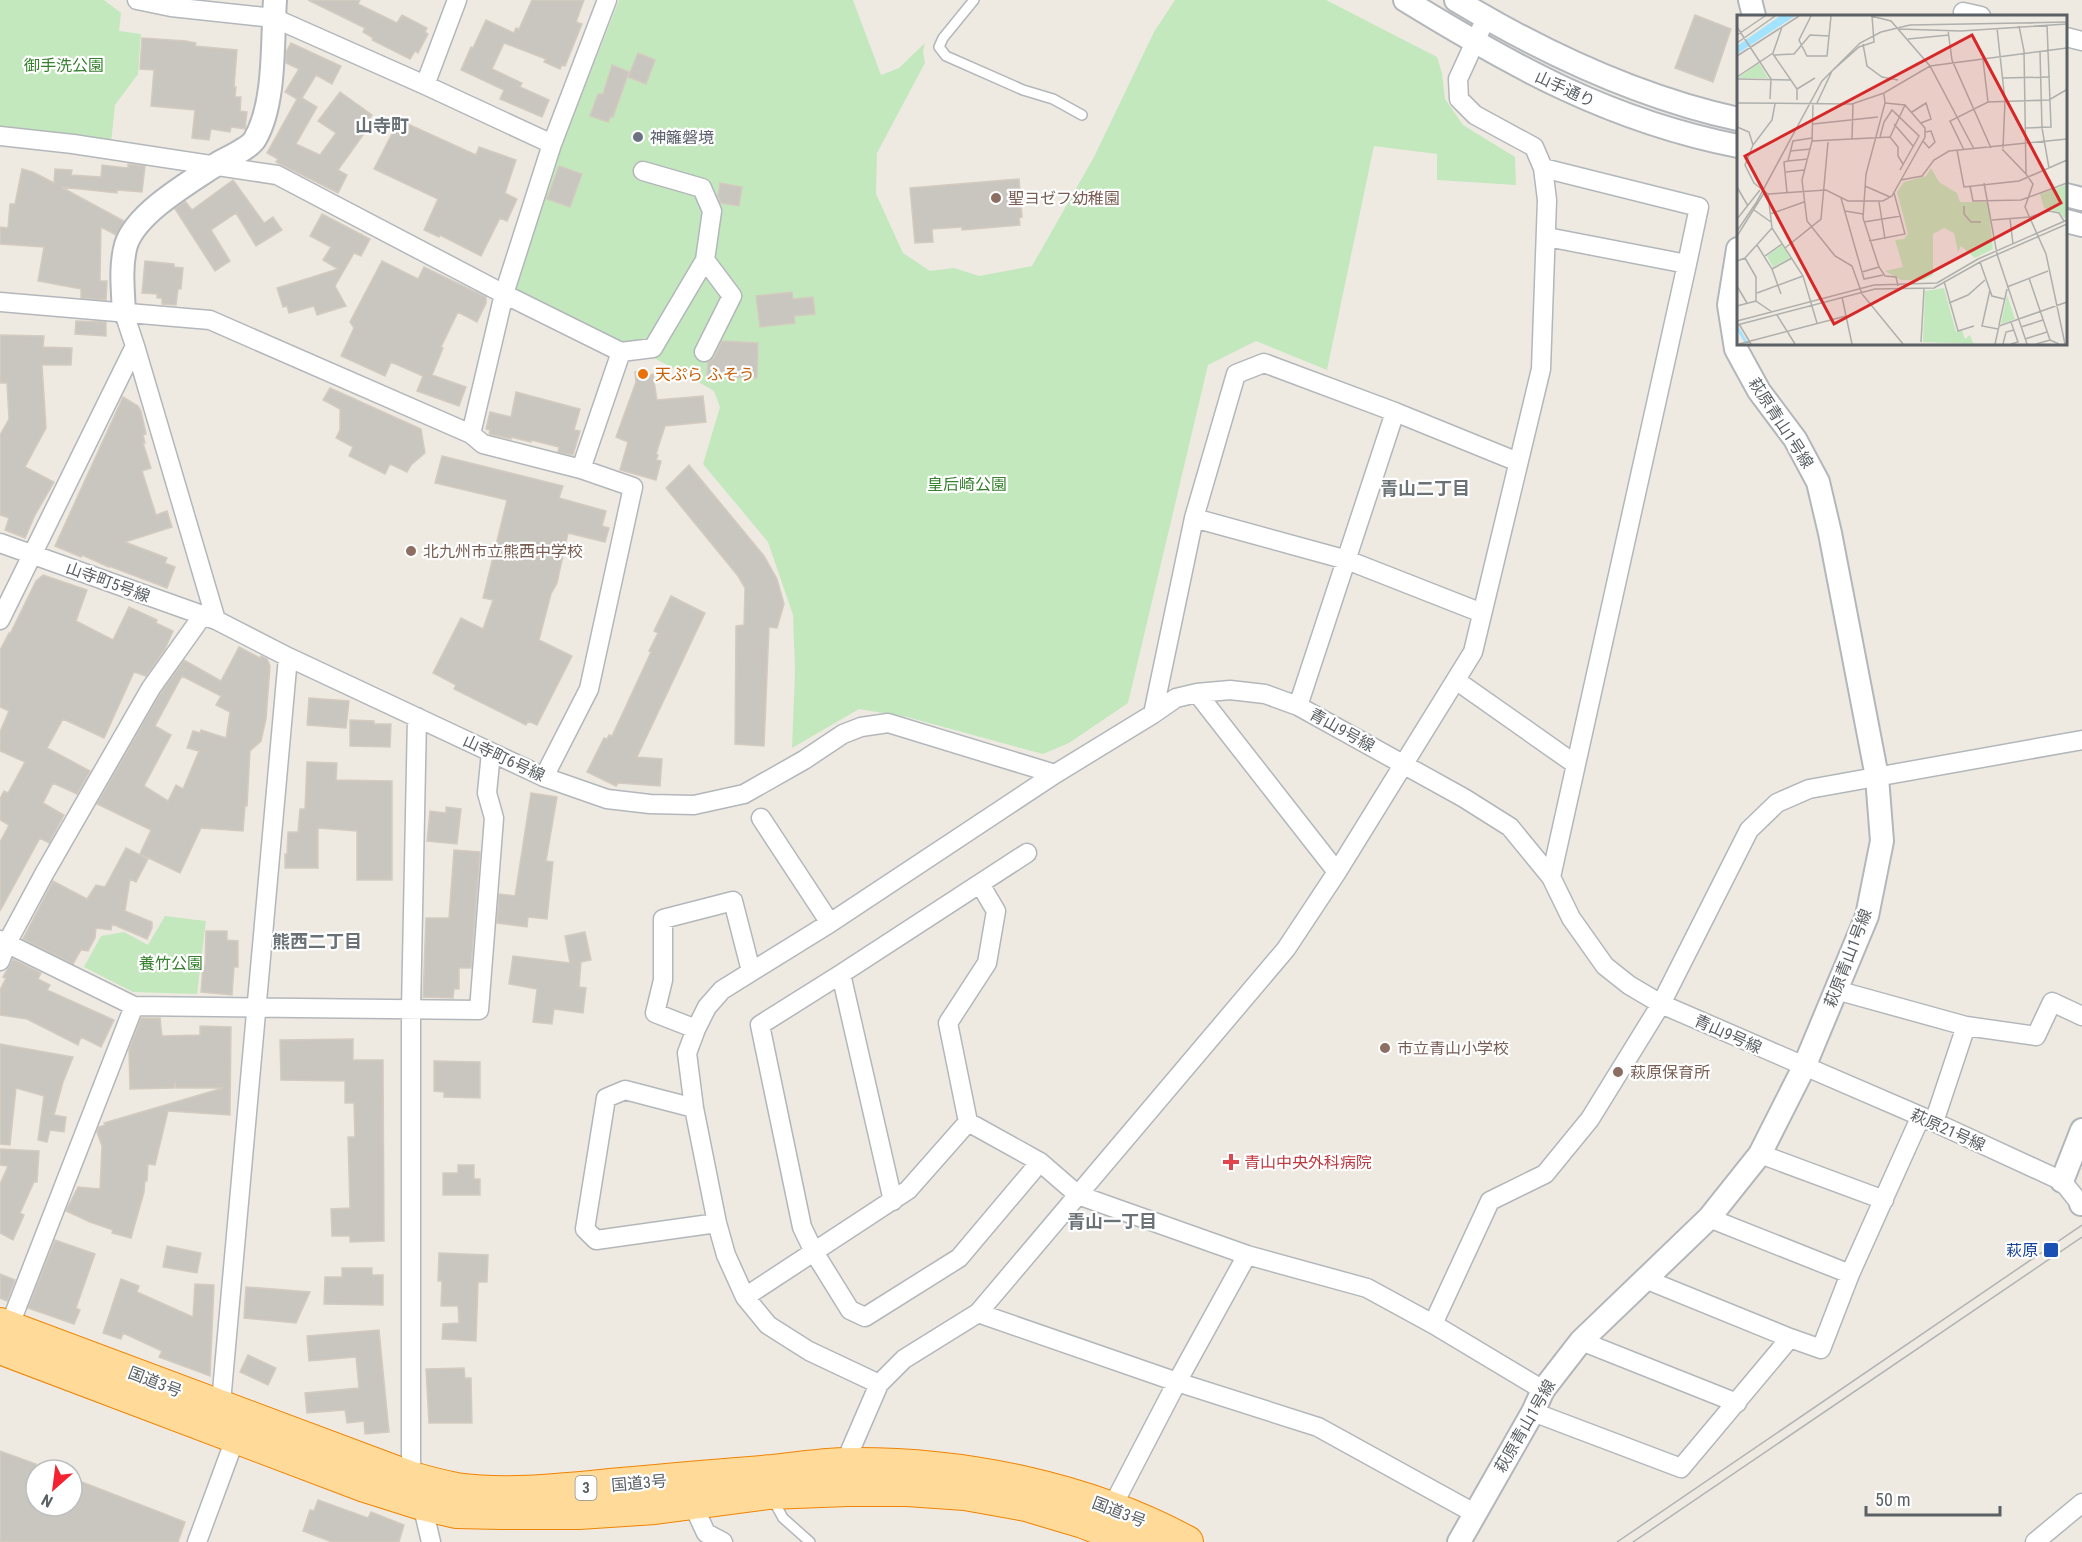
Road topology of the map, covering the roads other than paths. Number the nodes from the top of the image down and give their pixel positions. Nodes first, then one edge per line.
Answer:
1 (137, 0) edge
2 (457, 0) edge
3 (608, 0) edge
4 (974, 0) edge
5 (1405, 0) edge
6 (1456, 0) edge
7 (1750, 0) edge
8 (274, 9) edge
9 (1754, 15) edge
10 (1486, 18) junction
11 (2067, 37) edge
12 (2082, 41) edge
13 (1474, 42) junction
14 (425, 85) junction
15 (1082, 115) dead end
16 (1737, 118) edge
17 (0, 136) edge
18 (552, 144) junction
19 (1737, 146) edge
20 (217, 164) junction
21 (1543, 168) junction
22 (643, 171) dead end
23 (2067, 195) edge
24 (2082, 199) edge
25 (2067, 221) edge
26 (2082, 225) edge
27 (1547, 237) junction
28 (1737, 255) edge
29 (705, 260) junction
30 (1688, 264) junction
31 (504, 294) junction
32 (0, 302) edge
33 (124, 313) junction
34 (135, 346) junction
35 (621, 352) junction
36 (704, 352) dead end
37 (1395, 412) junction
38 (471, 434) junction
39 (1518, 462) junction
40 (581, 469) junction
41 (1194, 518) junction
42 (0, 543) edge
43 (33, 555) junction
44 (1347, 560) junction
45 (1482, 613) junction
46 (210, 618) junction
47 (0, 620) edge
48 (288, 657) junction
49 (1457, 681) junction
50 (1197, 693) junction
51 (1298, 706) junction
52 (1153, 714) junction
53 (417, 717) junction
54 (2082, 740) edge
55 (491, 752) junction
56 (1404, 764) junction
57 (1575, 764) junction
58 (1055, 774) junction
59 (544, 777) junction
60 (1877, 777) junction
61 (761, 818) dead end
62 (1027, 854) dead end
63 (1337, 872) junction
64 (1551, 877) junction
65 (980, 884) junction
66 (830, 923) junction
67 (4, 942) edge
68 (0, 961) edge
69 (751, 971) junction
70 (841, 974) junction
71 (1836, 990) junction
72 (1661, 1004) junction
73 (134, 1006) junction
74 (256, 1008) junction
75 (411, 1010) junction
76 (2082, 1016) edge
77 (1966, 1026) junction
78 (696, 1029) junction
79 (1804, 1067) junction
80 (694, 1108) junction
81 (1927, 1120) junction
82 (968, 1122) junction
83 (2082, 1130) edge
84 (1760, 1154) junction
85 (1040, 1162) junction
86 (2062, 1181) junction
87 (1078, 1195) junction
88 (1884, 1200) junction
89 (892, 1201) junction
90 (2082, 1205) edge
91 (1709, 1218) junction
92 (717, 1223) junction
93 (814, 1252) junction
94 (1247, 1255) junction
95 (1850, 1274) junction
96 (1645, 1279) junction
97 (745, 1297) junction
98 (978, 1313) junction
99 (1433, 1324) junction
100 (3, 1333) edge
101 (1790, 1338) junction
102 (1581, 1341) junction
103 (1177, 1382) junction
104 (879, 1384) junction
105 (1543, 1390) junction
106 (1737, 1403) junction
107 (223, 1407) junction
108 (1533, 1413) junction
109 (235, 1439) junction
110 (849, 1477) junction
111 (417, 1491) junction
112 (769, 1493) junction
113 (692, 1503) junction
114 (2082, 1503) edge
115 (1112, 1508) junction
116 (1474, 1513) junction
117 (197, 1542) edge
118 (431, 1542) edge
119 (723, 1542) edge
120 (810, 1542) edge
121 (1134, 1542) edge
122 (1187, 1542) edge
123 (1459, 1542) edge
124 (2035, 1542) edge

1 - 8 street
2 - 14 street
3 - 18 street
4 - 15 lane
5 - 13 street, 山手通り
6 - 10 street, 山手通り
7 - 9 street
8 - 14 street
8 - 20 street
10 - 13 street
10 - 16 street, 山手通り
11 - 12 street
13 - 19 street, 山手通り
13 - 21 street
14 - 18 street
17 - 20 street
18 - 31 street
20 - 31 street
20 - 33 street
21 - 27 street
21 - 30 street
22 - 29 street
23 - 24 street
25 - 26 street
27 - 30 street
27 - 39 street
28 - 60 street, 萩原青山1号線
29 - 35 street
29 - 36 street
30 - 57 street
31 - 35 street
31 - 38 street
32 - 33 street
33 - 34 street
33 - 38 street
34 - 43 street
34 - 46 street
35 - 40 street
37 - 39 street
37 - 41 street
37 - 44 street
38 - 40 street
39 - 45 street
40 - 59 street
41 - 44 street
41 - 52 street
42 - 43 street, 山寺町5号線
43 - 46 street, 山寺町5号線
43 - 47 street
44 - 45 street
44 - 51 street
45 - 49 street
46 - 48 street, 山寺町6号線
46 - 67 street
48 - 53 street, 山寺町6号線
48 - 74 street
49 - 56 street
49 - 57 street
50 - 51 street, 青山9号線
50 - 52 street, 青山9号線
50 - 63 street
51 - 56 street, 青山9号線
52 - 58 street, 青山9号線
53 - 55 street, 山寺町6号線
53 - 75 street
54 - 60 street
55 - 59 street, 山寺町6号線
55 - 75 street
56 - 63 street
56 - 64 street, 青山9号線
57 - 64 street
58 - 59 street, 山寺町6号線
58 - 66 street, 青山9号線
60 - 71 street, 萩原青山1号線
60 - 72 street
61 - 66 street
62 - 65 street
63 - 87 street
64 - 72 street, 青山9号線
65 - 70 street
65 - 82 street
66 - 69 street, 青山9号線
67 - 68 street
67 - 73 street
69 - 78 street, 青山9号線
69 - 78 street
70 - 89 street
70 - 93 street
71 - 77 street
71 - 79 street, 萩原青山1号線
72 - 79 street, 青山9号線
72 - 99 street
73 - 74 street
73 - 100 street
74 - 75 street
74 - 107 street
75 - 111 street
76 - 77 street
77 - 81 street
78 - 80 street, 青山9号線
79 - 81 street, 萩原21号線
79 - 84 street, 萩原青山1号線
80 - 92 street, 青山9号線
80 - 92 street
81 - 86 street, 萩原21号線
81 - 88 street
82 - 85 street
82 - 89 street
83 - 86 street
84 - 88 street
84 - 91 street, 萩原青山1号線
85 - 87 street
85 - 93 street
86 - 90 street, 萩原21号線
87 - 94 street
87 - 98 street
88 - 95 street
89 - 93 street
91 - 95 street
91 - 96 street, 萩原青山1号線
92 - 97 street, 青山9号線
93 - 97 street
94 - 99 street
94 - 103 street
95 - 101 street
96 - 101 street
96 - 102 street, 萩原青山1号線
97 - 104 street, 青山9号線
98 - 103 street
98 - 104 street
99 - 105 street
100 - 107 highway, 国道3号 / 3
100 - 109 highway, 国道3号 / 3
101 - 106 street
102 - 105 street, 萩原青山1号線
102 - 106 street
103 - 115 street
103 - 116 street
104 - 110 street
105 - 108 street, 萩原青山1号線
106 - 108 street
107 - 109 street
107 - 111 highway, 国道3号 / 3
108 - 116 street, 萩原青山1号線
109 - 111 highway, 国道3号 / 3
109 - 117 street
110 - 111 highway, 国道3号 / 3
110 - 112 highway, 国道3号 / 3
110 - 115 highway, 国道3号 / 3
110 - 121 highway, 国道3号 / 3
111 - 113 highway, 国道3号 / 3
111 - 118 street
112 - 113 highway, 国道3号 / 3
112 - 120 lane
113 - 119 street
114 - 124 street
115 - 122 highway, 国道3号 / 3
116 - 123 street, 萩原青山1号線

